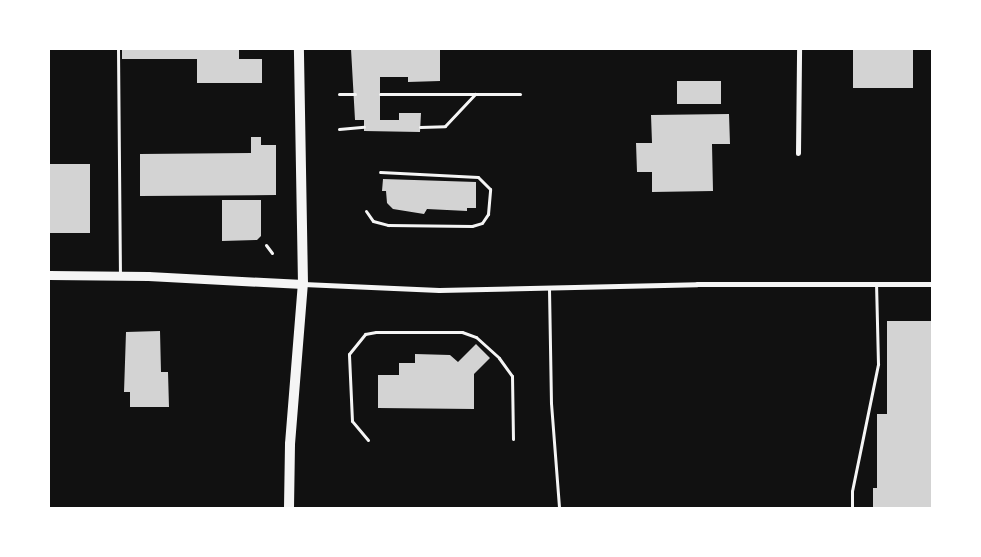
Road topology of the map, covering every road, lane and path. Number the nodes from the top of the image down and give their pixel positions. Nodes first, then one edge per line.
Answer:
1 (118, 49) edge
2 (299, 49) edge
3 (798, 49) edge
4 (339, 94) dead end
5 (355, 94) dead end
6 (380, 94) dead end
7 (475, 94) junction
8 (520, 94) dead end
9 (364, 127) dead end
10 (420, 127) dead end
11 (339, 129) dead end
12 (798, 153) dead end
13 (380, 172) dead end
14 (366, 211) dead end
15 (266, 245) dead end
16 (272, 253) dead end
17 (49, 275) edge
18 (120, 275) junction
19 (303, 284) junction
20 (876, 284) junction
21 (932, 284) edge
22 (549, 289) junction
23 (513, 439) dead end
24 (368, 440) dead end
25 (289, 508) edge
26 (559, 508) edge
27 (852, 508) edge

1 - 18 lane
2 - 19 main road
3 - 12 street
4 - 5 lane
6 - 7 lane
7 - 8 lane
7 - 10 lane
9 - 11 lane
13 - 14 lane
15 - 16 path
17 - 18 main road
18 - 19 main road
19 - 22 street
19 - 25 main road
20 - 21 street
20 - 22 street
20 - 27 lane
22 - 26 lane
23 - 24 lane

